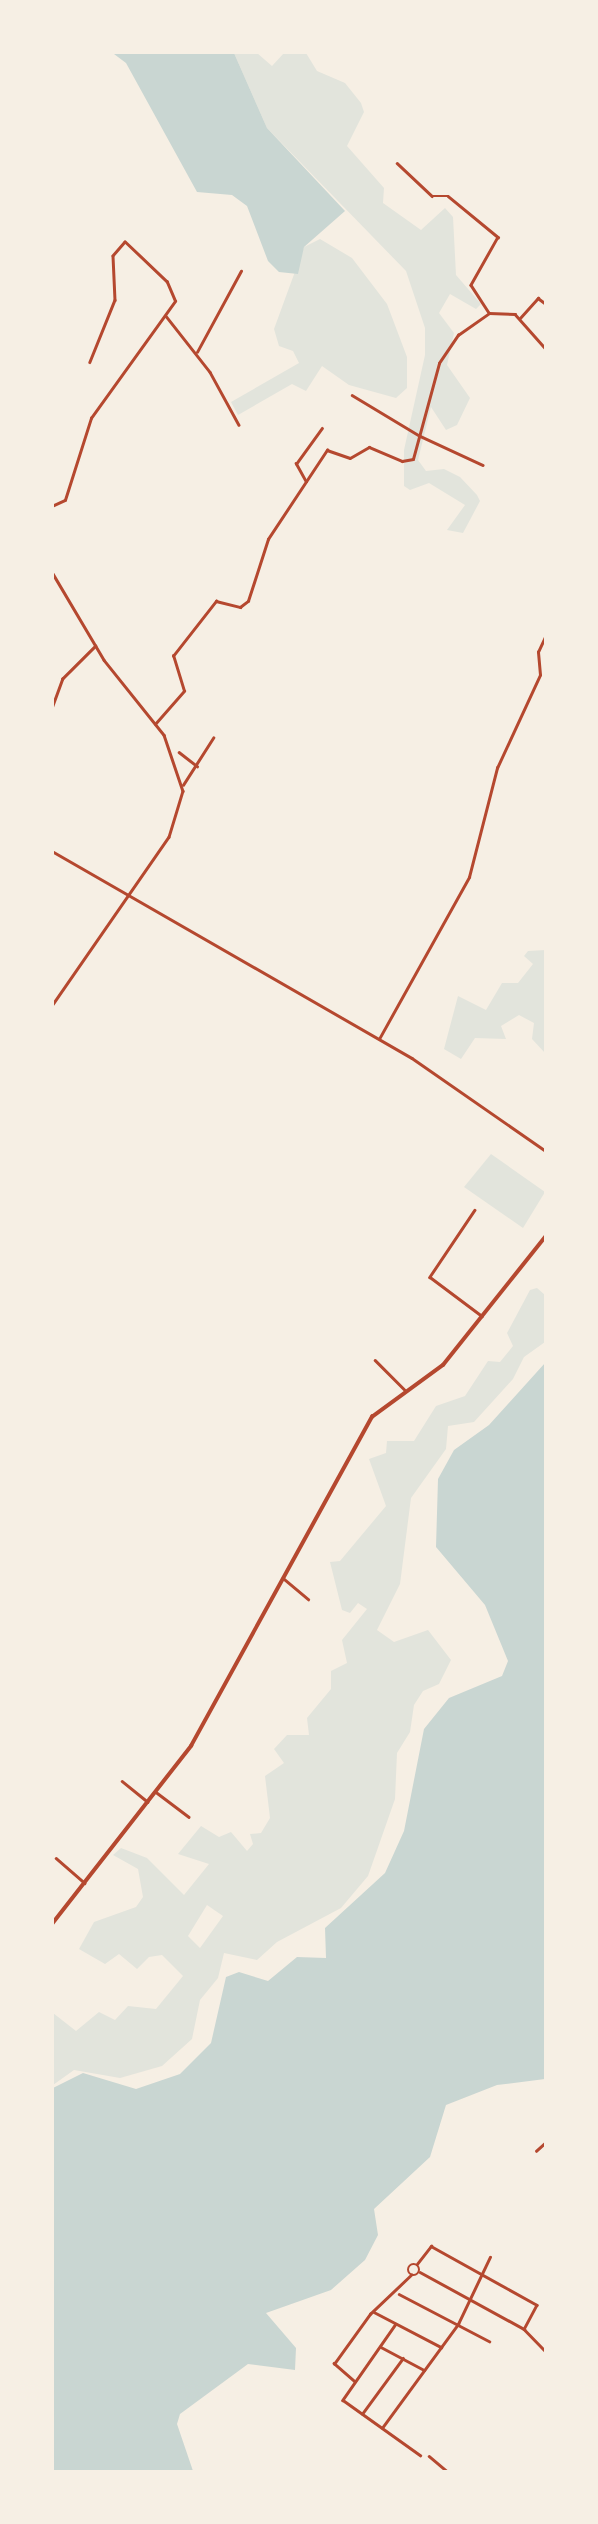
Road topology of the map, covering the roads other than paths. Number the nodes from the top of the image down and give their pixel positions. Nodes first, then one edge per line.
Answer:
1 (397, 163) dead end
2 (241, 271) dead end
3 (545, 304) edge
4 (489, 313) junction
5 (166, 316) junction
6 (520, 318) junction
7 (545, 349) edge
8 (197, 352) junction
9 (90, 362) dead end
10 (352, 395) dead end
11 (239, 425) dead end
12 (322, 428) dead end
13 (420, 436) junction
14 (483, 465) dead end
15 (306, 482) junction
16 (52, 506) edge
17 (52, 572) edge
18 (545, 635) edge
19 (96, 645) junction
20 (52, 707) edge
21 (155, 724) junction
22 (213, 738) dead end
23 (179, 752) dead end
24 (197, 766) junction
25 (183, 785) junction
26 (52, 851) edge
27 (128, 894) junction
28 (52, 1006) edge
29 (379, 1039) junction
30 (545, 1150) edge
31 (475, 1210) dead end
32 (545, 1236) edge
33 (482, 1316) junction
34 (375, 1360) dead end
35 (405, 1390) junction
36 (283, 1578) junction
37 (308, 1599) dead end
38 (122, 1781) dead end
39 (156, 1792) junction
40 (148, 1802) junction
41 (189, 1817) dead end
42 (56, 1858) dead end
43 (85, 1883) junction
44 (52, 1924) edge
45 (545, 2142) edge
46 (536, 2151) dead end
47 (490, 2258) dead end
48 (417, 2264) junction
49 (420, 2272) junction
50 (411, 2275) junction
51 (483, 2275) junction
52 (398, 2293) junction
53 (472, 2300) junction
54 (374, 2312) junction
55 (396, 2324) junction
56 (457, 2324) junction
57 (524, 2329) junction
58 (489, 2341) dead end
59 (380, 2347) junction
60 (441, 2347) junction
61 (545, 2353) edge
62 (402, 2358) junction
63 (424, 2370) junction
64 (356, 2382) junction
65 (362, 2414) junction
66 (382, 2428) junction
67 (420, 2455) dead end
68 (429, 2456) dead end
69 (447, 2471) edge

1 - 4 street
2 - 8 street
3 - 6 street
4 - 6 street
4 - 13 street
5 - 8 street
5 - 9 street
5 - 16 street
6 - 7 street
8 - 11 street
10 - 13 street
12 - 15 street
13 - 14 street
13 - 15 street
15 - 21 street
17 - 19 street
18 - 29 street
19 - 20 street
19 - 21 street
21 - 25 street
22 - 24 street
23 - 24 street
24 - 25 street
25 - 27 street
26 - 27 street
27 - 28 street
27 - 29 street
29 - 30 street
31 - 33 street
32 - 33 street
33 - 35 street
34 - 35 street
35 - 36 street
36 - 37 street
36 - 39 street
38 - 40 street
39 - 40 street
39 - 41 street
40 - 43 street
42 - 43 street
43 - 44 street
45 - 46 street
47 - 51 street
48 - 49 street
48 - 50 street
48 - 51 street
49 - 50 street
49 - 53 street
50 - 52 street
51 - 53 street
51 - 57 street
52 - 54 street
52 - 56 street
53 - 56 street
53 - 57 street
54 - 55 street
54 - 64 street
55 - 59 street
55 - 60 street
56 - 58 street
56 - 60 street
57 - 61 street
59 - 62 street
59 - 64 street
60 - 63 street
62 - 63 street
62 - 65 street
63 - 66 street
64 - 65 street
65 - 66 street
66 - 67 street
68 - 69 street

